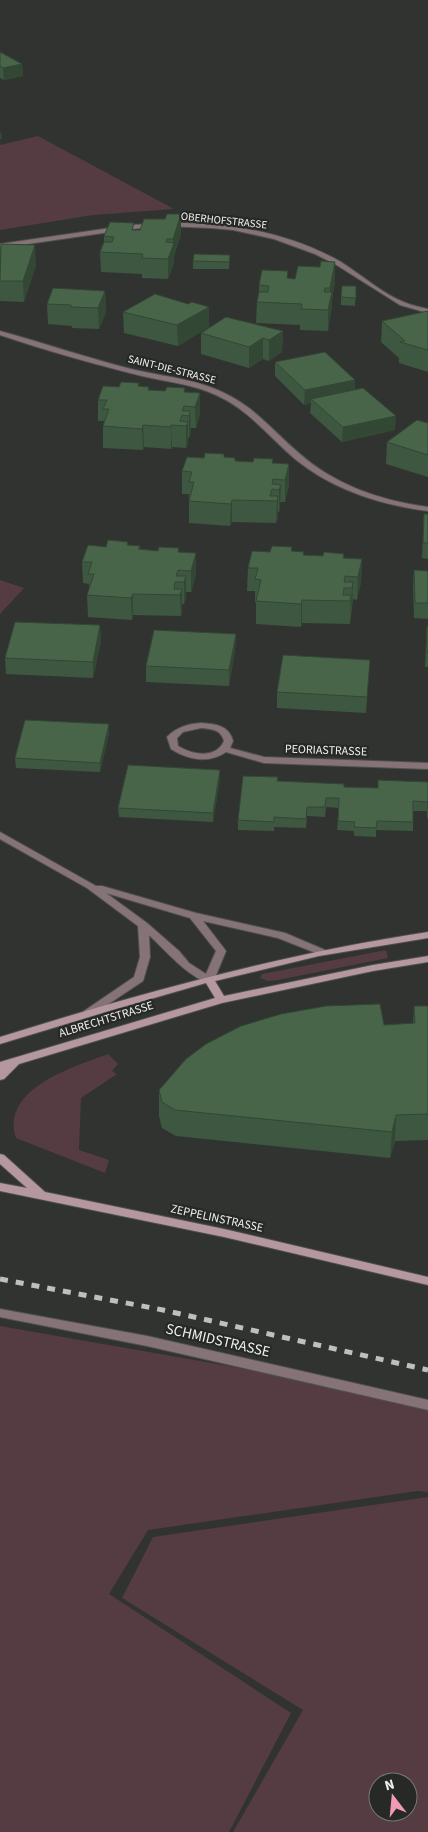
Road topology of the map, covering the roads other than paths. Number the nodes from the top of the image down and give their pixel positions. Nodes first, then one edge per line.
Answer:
1 (0, 246) edge
2 (428, 311) edge
3 (0, 333) edge
4 (428, 509) edge
5 (225, 749) junction
6 (428, 766) edge
7 (0, 835) edge
8 (90, 886) junction
9 (194, 916) junction
10 (143, 924) junction
11 (428, 935) edge
12 (321, 952) junction
13 (428, 959) edge
14 (209, 980) junction
15 (221, 1000) junction
16 (88, 1013) junction
17 (0, 1041) edge
18 (18, 1060) junction
19 (0, 1066) edge
20 (0, 1076) edge
21 (0, 1158) edge
22 (0, 1187) edge
23 (41, 1195) junction
24 (428, 1280) edge
25 (0, 1312) edge
26 (428, 1405) edge

1 - 2 street, OBERHOFSTRASSE
3 - 4 street, SAINT-DIE-STRASSE
5 - 5 street
5 - 6 street, PEORIASTRASSE
7 - 8 street
8 - 9 street
8 - 10 street
9 - 12 street
9 - 14 street
10 - 14 street
10 - 16 street
11 - 12 main road, ALBRECHTSTRASSE
12 - 14 main road, ALBRECHTSTRASSE
13 - 15 main road, ALBRECHTSTRASSE
14 - 15 main road
14 - 16 main road, ALBRECHTSTRASSE
15 - 18 main road, ALBRECHTSTRASSE
16 - 17 main road, ALBRECHTSTRASSE
18 - 19 main road, ALBRECHTSTRASSE
18 - 20 main road
21 - 23 main road
22 - 23 main road, ZEPPELINSTRASSE
23 - 24 main road, ZEPPELINSTRASSE
25 - 26 street, SCHMIDSTRASSE

